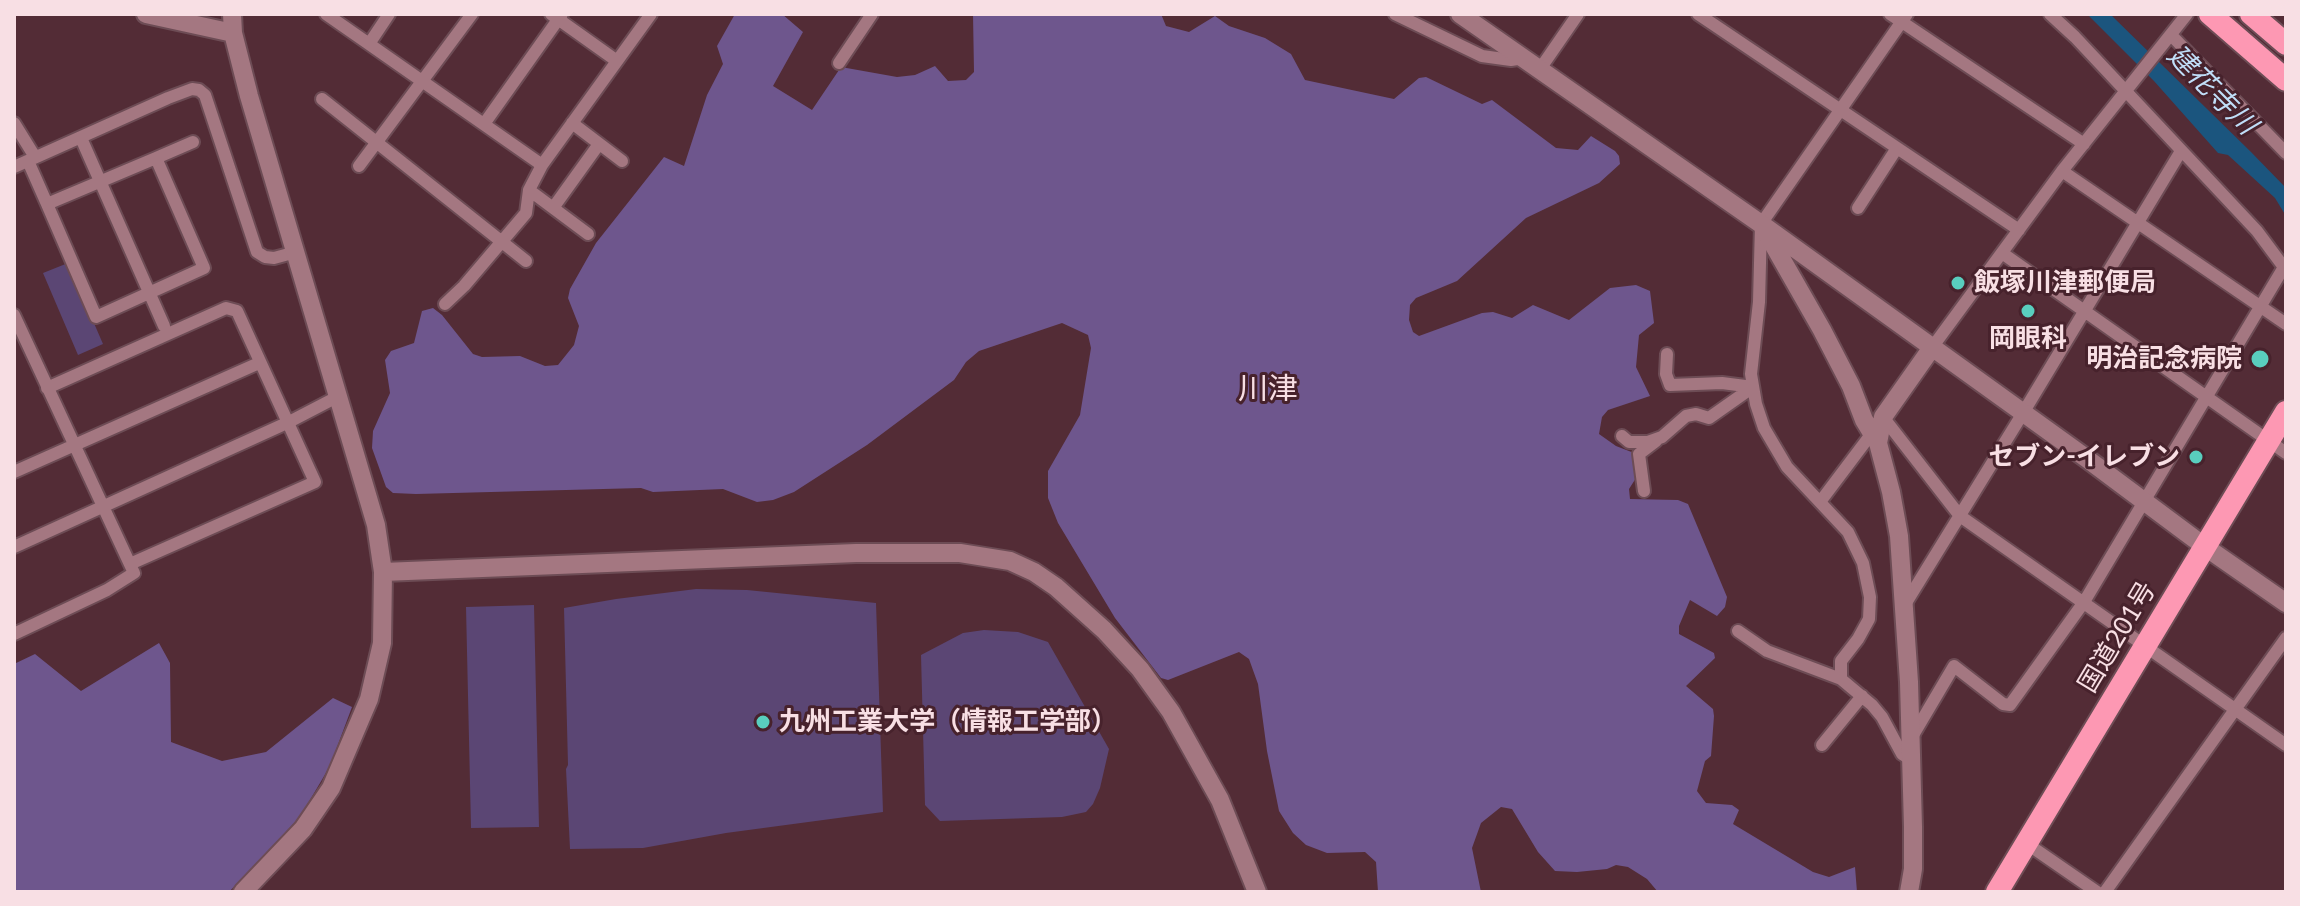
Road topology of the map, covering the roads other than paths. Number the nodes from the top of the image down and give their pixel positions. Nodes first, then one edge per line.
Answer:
1 (146, 14) edge
2 (232, 14) edge
3 (326, 14) edge
4 (389, 14) edge
5 (472, 14) edge
6 (651, 14) edge
7 (872, 14) edge
8 (1395, 14) edge
9 (1460, 14) edge
10 (1578, 14) edge
11 (1698, 14) edge
12 (1890, 14) edge
13 (2050, 14) edge
14 (2187, 14) edge
15 (2210, 14) edge
16 (2230, 14) edge
17 (2251, 14) edge
18 (2274, 14) edge
19 (557, 16) edge
20 (1904, 18) edge
21 (2286, 24) edge
22 (233, 33) junction
23 (2169, 38) junction
24 (369, 44) junction
25 (2286, 44) edge
26 (1524, 58) junction
27 (617, 61) junction
28 (839, 63) dead end
29 (2286, 65) edge
30 (1540, 69) junction
31 (2286, 80) edge
32 (423, 82) junction
33 (2128, 90) junction
34 (322, 99) dead end
35 (1841, 110) junction
36 (14, 123) edge
37 (572, 123) junction
38 (484, 124) junction
39 (81, 138) junction
40 (193, 142) dead end
41 (377, 143) junction
42 (599, 144) junction
43 (2084, 144) junction
44 (1897, 148) junction
45 (2181, 151) junction
46 (2286, 153) edge
47 (156, 158) junction
48 (32, 159) junction
49 (622, 161) dead end
50 (542, 165) junction
51 (359, 166) dead end
52 (14, 167) edge
53 (2062, 171) junction
54 (100, 182) junction
55 (529, 190) junction
56 (47, 204) junction
57 (553, 208) junction
58 (1858, 208) dead end
59 (2138, 222) junction
60 (1761, 224) junction
61 (2019, 230) junction
62 (588, 234) dead end
63 (502, 242) junction
64 (296, 252) junction
65 (2002, 253) junction
66 (526, 261) dead end
67 (2285, 269) edge
68 (150, 293) junction
69 (445, 304) dead end
70 (2262, 307) junction
71 (2085, 311) junction
72 (14, 315) edge
73 (2286, 324) edge
74 (164, 326) dead end
75 (1931, 349) junction
76 (1667, 354) dead end
77 (259, 363) junction
78 (1753, 387) junction
79 (47, 388) junction
80 (339, 396) junction
81 (2208, 398) junction
82 (2286, 412) edge
83 (2023, 413) junction
84 (1883, 417) junction
85 (289, 422) junction
86 (1622, 436) dead end
87 (1662, 437) junction
88 (1875, 438) junction
89 (75, 446) junction
90 (2277, 447) edge
91 (15, 470) edge
92 (1644, 491) dead end
93 (1820, 502) junction
94 (2145, 502) junction
95 (103, 506) junction
96 (1960, 516) junction
97 (2204, 546) junction
98 (14, 547) edge
99 (130, 564) junction
100 (383, 572) junction
101 (2084, 602) junction
102 (2286, 603) edge
103 (1904, 606) junction
104 (1738, 631) dead end
105 (14, 634) edge
106 (2286, 638) edge
107 (2145, 646) junction
108 (1841, 679) junction
109 (1862, 696) junction
110 (2236, 708) junction
111 (1911, 738) junction
112 (1822, 745) dead end
113 (2286, 745) edge
114 (1912, 760) junction
115 (2026, 843) junction
116 (243, 892) edge
117 (1257, 892) edge
118 (1909, 892) edge
119 (1997, 892) edge
120 (2097, 892) edge
121 (2105, 892) edge

1 - 22 street
2 - 22 street
3 - 24 street
4 - 24 street
5 - 32 street
6 - 27 street
7 - 28 street
8 - 26 street
9 - 26 street
10 - 30 street
11 - 35 street
12 - 20 street
13 - 33 street
14 - 23 street
15 - 31 highway
16 - 29 highway
17 - 25 highway
18 - 21 highway
19 - 27 street
19 - 38 street
20 - 35 street
20 - 43 street
22 - 64 street
23 - 33 street
23 - 46 street
24 - 32 street
26 - 30 street
27 - 37 street
30 - 60 street
32 - 38 street
32 - 41 street
33 - 43 street
33 - 45 street
34 - 41 street
35 - 44 street
35 - 60 street
36 - 48 street
37 - 42 street
37 - 50 street
38 - 50 street
39 - 48 street
39 - 54 street
39 - 64 street
40 - 47 street
41 - 51 street
41 - 63 street
42 - 49 street
42 - 57 street
43 - 53 street
44 - 58 street
44 - 61 street
45 - 59 street
45 - 67 street
47 - 54 street
47 - 68 street
48 - 52 street
48 - 56 street
50 - 55 street
53 - 59 street
53 - 61 street
54 - 56 street
54 - 68 street
55 - 57 street
55 - 63 street
56 - 68 street
57 - 62 street
59 - 70 street
59 - 71 street
60 - 75 street
60 - 78 street
60 - 88 street
61 - 65 street
63 - 66 street
63 - 69 street
64 - 80 street
65 - 71 street
65 - 75 street
67 - 70 street
68 - 74 street
70 - 73 street
70 - 81 street
71 - 81 street
71 - 83 street
72 - 79 street
75 - 83 street
75 - 84 street
76 - 78 street
77 - 79 street
77 - 85 street
77 - 89 street
78 - 87 street
78 - 93 street
79 - 89 street
80 - 85 street
80 - 100 street
81 - 90 street
81 - 94 street
82 - 90 highway, 国道201号
83 - 94 street
83 - 96 street
84 - 88 street
84 - 96 street
85 - 95 street
85 - 99 street
86 - 87 street
87 - 92 street
88 - 93 street
88 - 103 street
89 - 91 street
89 - 95 street
90 - 97 highway, 国道201号
93 - 108 street
94 - 97 street
94 - 101 street
95 - 98 street
95 - 99 street
96 - 101 street
96 - 103 street
97 - 102 street
97 - 107 highway, 国道201号
99 - 105 street
100 - 116 street
100 - 117 street
101 - 107 street
101 - 111 street
103 - 111 street
104 - 108 street
106 - 110 street
107 - 110 street
107 - 115 highway, 国道201号
108 - 109 street
109 - 112 street
109 - 114 street
110 - 113 street
110 - 121 street
111 - 114 street
114 - 118 street
115 - 119 highway, 国道201号
115 - 120 street

